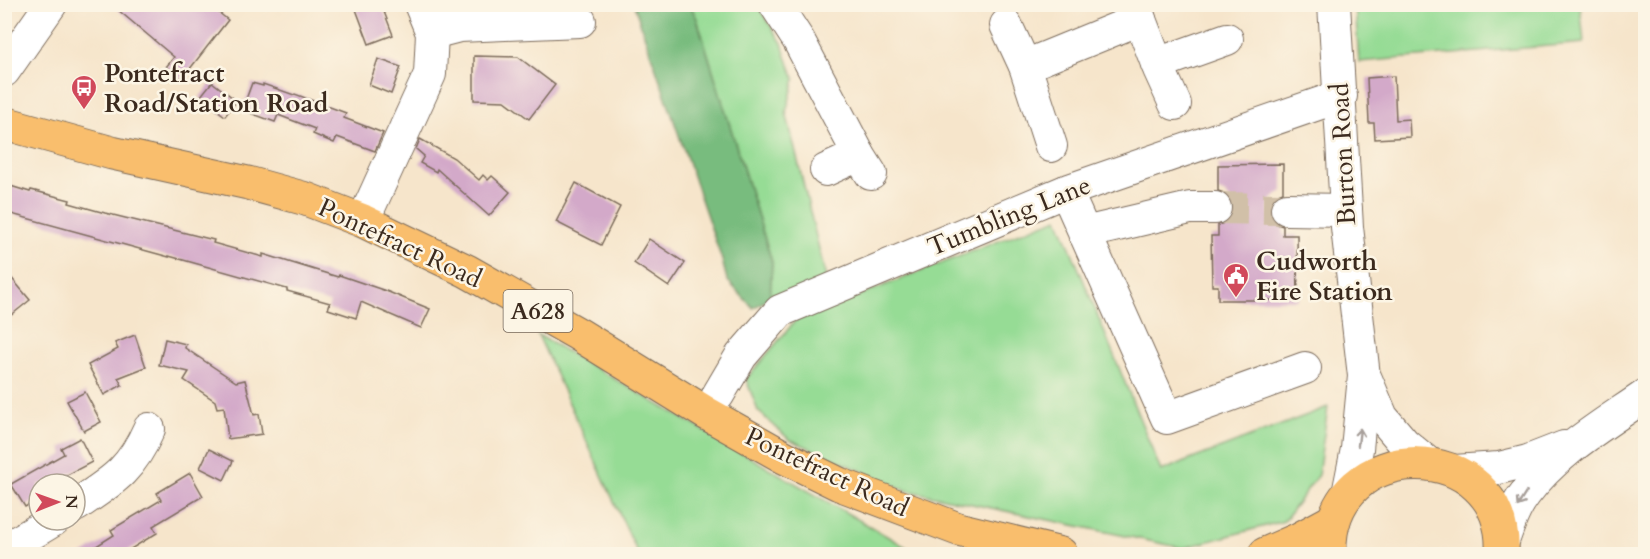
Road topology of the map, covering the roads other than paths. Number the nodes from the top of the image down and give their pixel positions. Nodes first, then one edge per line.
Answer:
1 (51, 4) edge
2 (1334, 4) edge
3 (779, 6) edge
4 (1137, 12) edge
5 (426, 19) edge
6 (580, 21) dead end
7 (1006, 25) dead end
8 (1227, 39) dead end
9 (1024, 66) junction
10 (1158, 66) junction
11 (4, 71) edge
12 (1341, 96) junction
13 (1175, 104) dead end
14 (4, 123) edge
15 (1051, 146) dead end
16 (826, 170) dead end
17 (1066, 191) junction
18 (1203, 208) tunnel mouth
19 (1287, 209) tunnel mouth
20 (1346, 210) junction
21 (363, 221) junction
22 (1084, 233) junction
23 (1305, 368) dead end
24 (1364, 376) junction
25 (718, 395) dead end
26 (1646, 396) edge
27 (149, 429) dead end
28 (1577, 442) junction
29 (1441, 467) junction
30 (87, 498) edge
31 (1341, 507) junction
32 (34, 532) edge
33 (995, 547) edge
34 (1502, 549) edge
35 (4, 550) edge
36 (1061, 555) edge
37 (1264, 555) edge
38 (1330, 555) edge

1 - 11 street
2 - 12 street, Burton Road
3 - 16 street
4 - 9 street
4 - 10 street
5 - 6 street
5 - 21 street
7 - 9 street
8 - 10 street
9 - 15 street
10 - 13 street
12 - 17 street, Tumbling Lane
12 - 20 street, Burton Road
14 - 21 highway, Pontefract Road / A628
17 - 22 street
17 - 25 street, Tumbling Lane
18 - 22 street
19 - 20 street
20 - 24 street, Burton Road
21 - 33 highway, Pontefract Road / A628
22 - 23 street
24 - 29 street, Burton Road
31 -> 24 street, Burton Road
26 - 28 street
27 - 30 street
28 - 29 street
28 -> 34 street
29 - 31 highway
29 - 34 highway
31 - 37 highway
31 - 38 highway
32 - 35 street
33 - 36 highway, Pontefract Road / A628

